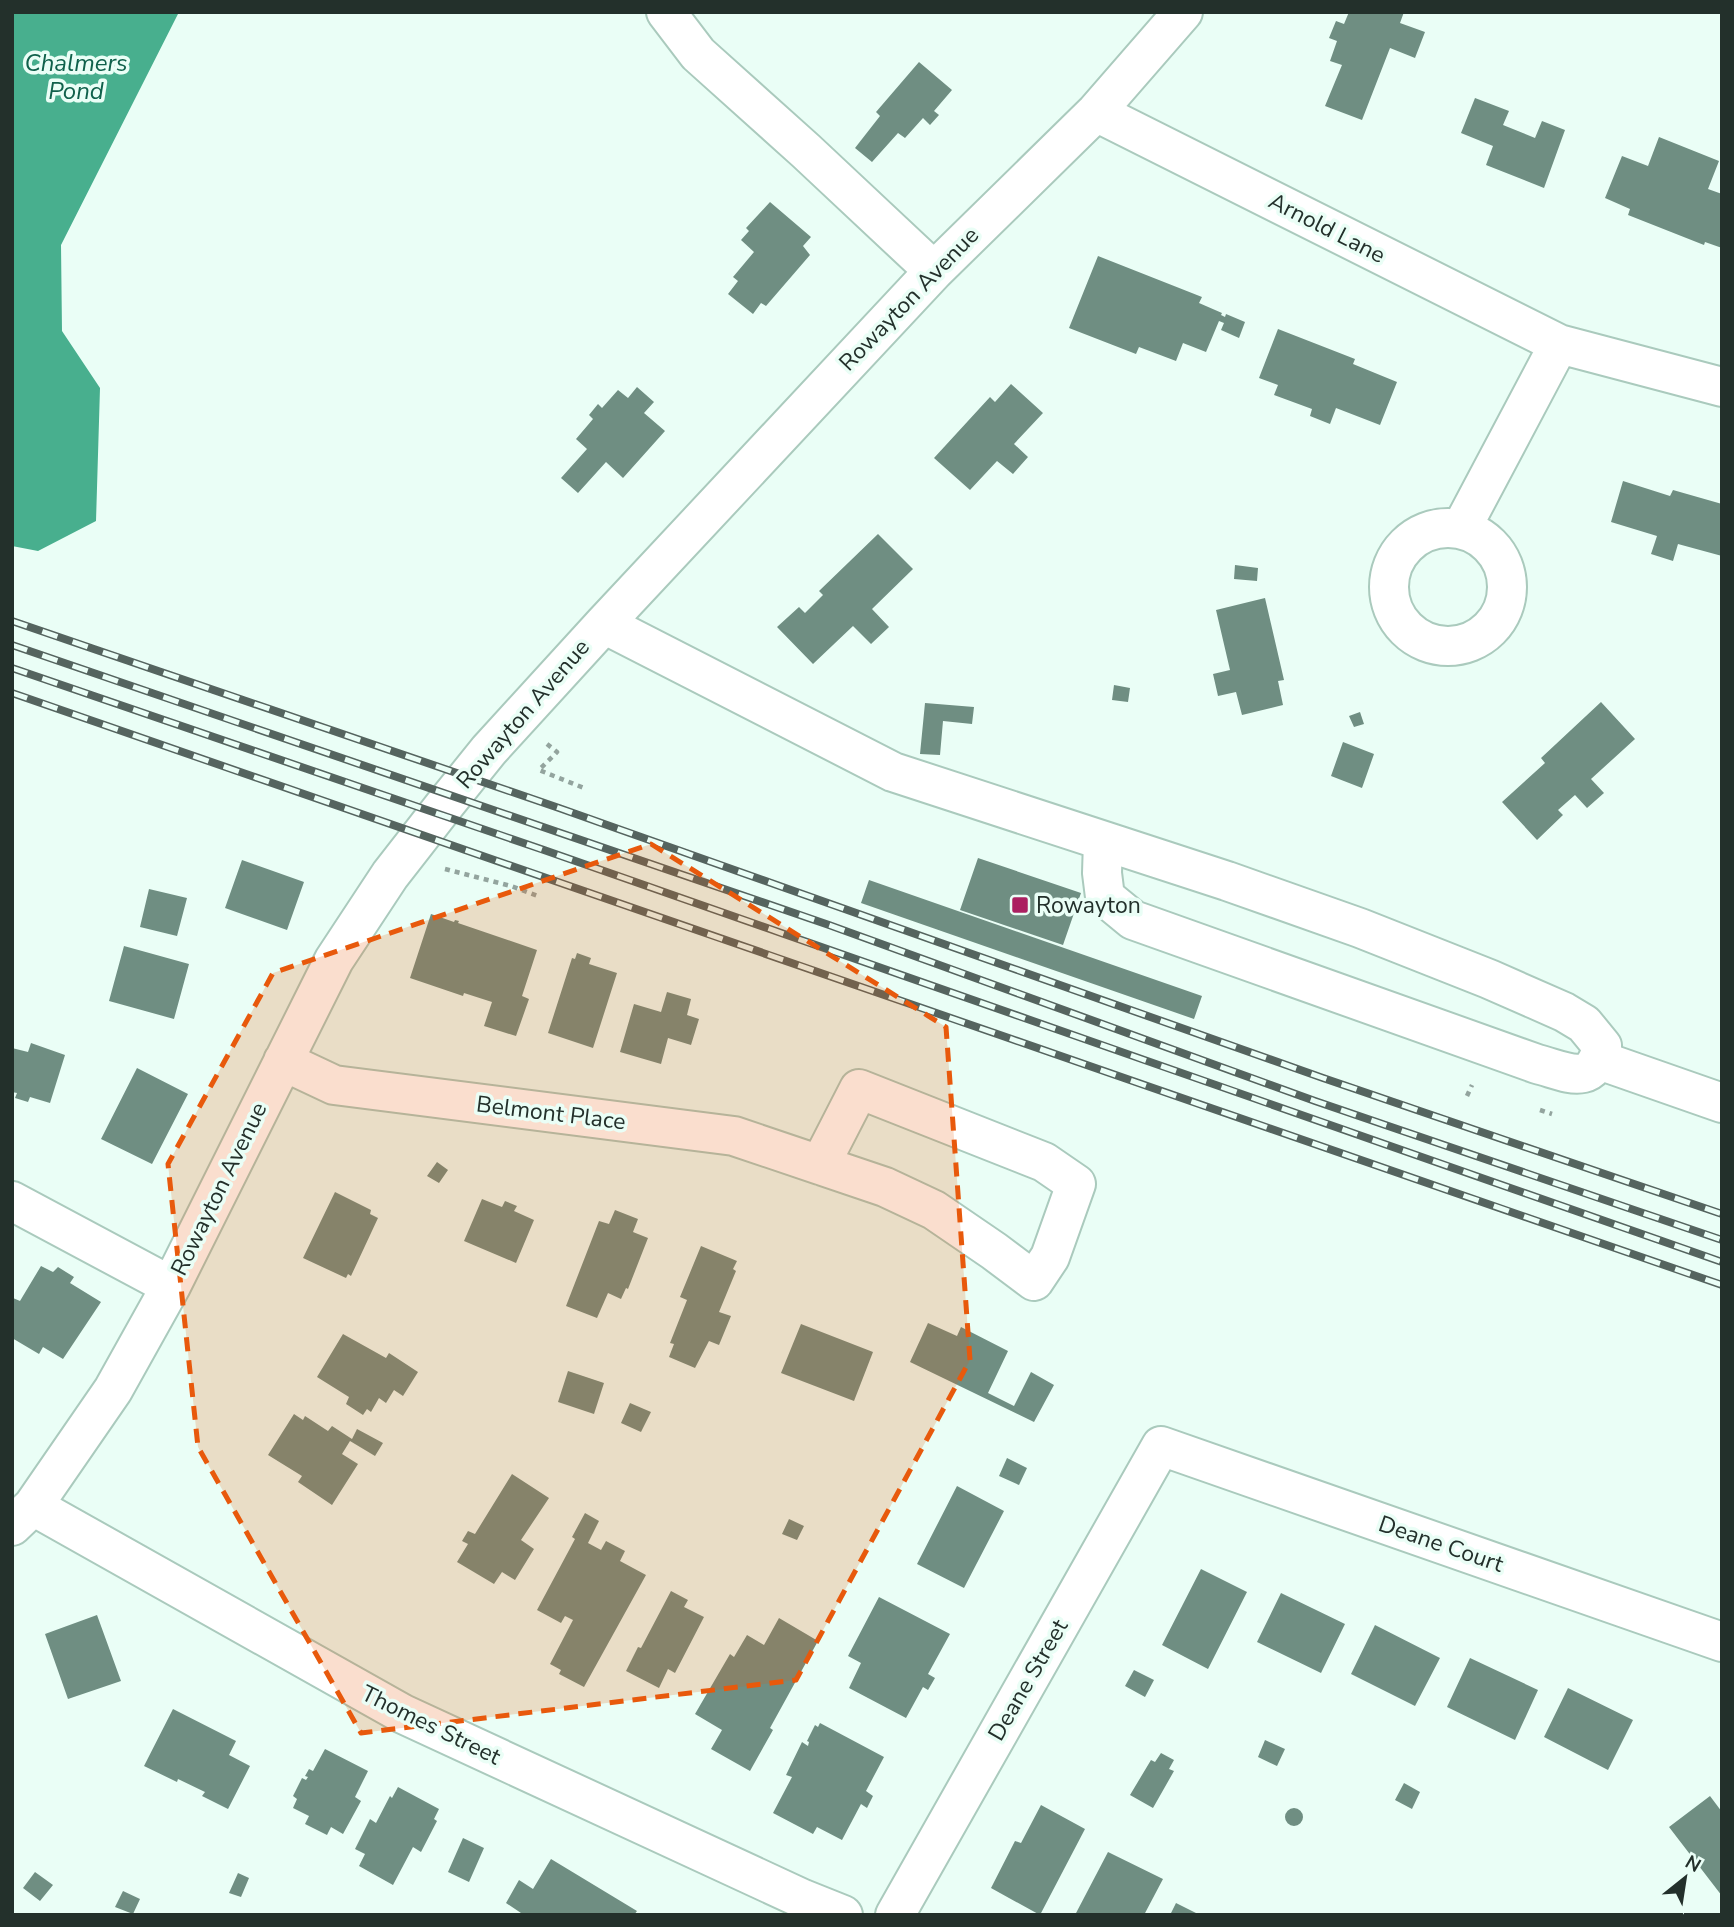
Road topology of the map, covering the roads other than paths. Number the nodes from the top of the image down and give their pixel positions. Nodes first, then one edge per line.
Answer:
1 (666, 12) edge
2 (1183, 12) edge
3 (1096, 112) junction
4 (933, 271) junction
5 (1559, 344) junction
6 (1722, 387) edge
7 (1461, 529) dead end
8 (604, 624) junction
9 (1103, 841) junction
10 (1599, 1059) junction
11 (283, 1060) junction
12 (1722, 1102) edge
13 (820, 1165) junction
14 (12, 1200) edge
15 (171, 1286) junction
16 (1161, 1446) joint
17 (23, 1516) edge
18 (1722, 1642) edge
19 (798, 1907) edge
20 (843, 1915) edge
21 (895, 1915) edge

1 - 4 street
2 - 3 street, Rowayton Avenue
3 - 4 street, Rowayton Avenue
3 - 5 street, Arnold Lane
4 - 8 street, Rowayton Avenue
5 - 6 street, Arnold Lane
5 - 7 street
8 - 9 street
8 - 11 street, Rowayton Avenue
9 - 10 street
9 - 10 street
10 - 12 street
11 - 13 street, Belmont Place
11 - 15 street, Rowayton Avenue
13 - 13 street, Belmont Place
14 - 15 street
15 - 17 street, Rowayton Avenue
16 - 18 street, Deane Court
16 - 21 street, Deane Street
17 - 19 street, Thomes Street
19 - 20 street, Thomes Street

